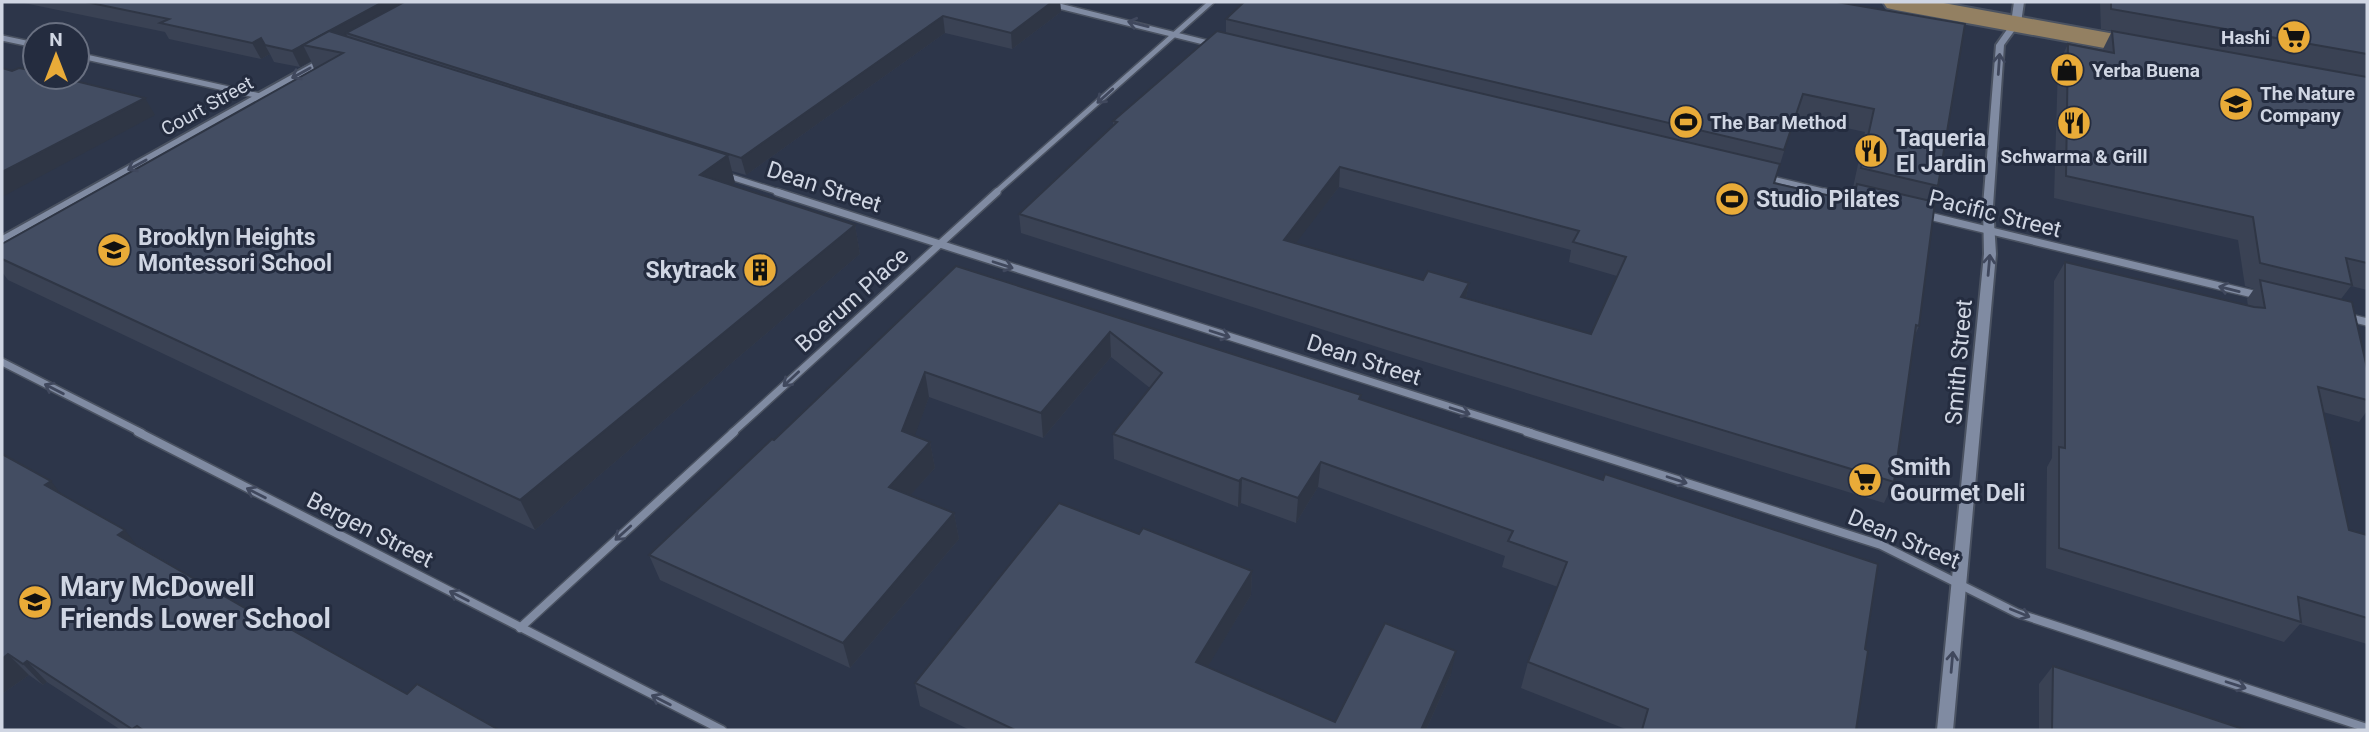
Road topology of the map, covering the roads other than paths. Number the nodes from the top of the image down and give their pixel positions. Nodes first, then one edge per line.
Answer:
1 (1043, 2) edge
2 (1211, 2) edge
3 (1896, 2) edge
4 (2018, 13) edge
5 (1175, 34) junction
6 (2, 38) edge
7 (21, 42) edge
8 (1218, 45) edge
9 (341, 51) edge
10 (2184, 55) edge
11 (91, 58) edge
12 (260, 96) junction
13 (714, 172) edge
14 (1755, 175) edge
15 (1863, 201) edge
16 (1917, 214) edge
17 (1990, 231) junction
18 (2, 240) edge
19 (938, 244) junction
20 (2259, 296) edge
21 (2340, 315) edge
22 (2367, 322) edge
23 (2, 362) edge
24 (1959, 583) junction
25 (520, 628) junction
26 (2367, 728) edge
27 (722, 730) edge
28 (1945, 730) edge

5 -> 1 street
2 - 5 street, Boerum Place
3 - 4 main road
4 - 10 main road
17 -> 4 street, Smith Street
5 - 8 street
5 -> 19 street, Boerum Place
6 - 7 street
9 -> 12 street, Court Street
11 - 12 street
12 -> 18 street, Court Street
13 - 19 street, Dean Street
14 - 15 street
16 - 17 street, Pacific Street
20 -> 17 street, Pacific Street
24 -> 17 street, Smith Street
19 -> 24 street, Dean Street
19 -> 25 street, Boerum Place
21 - 22 street
25 -> 23 street, Bergen Street
24 -> 26 street, Dean Street
28 -> 24 street, Smith Street
27 -> 25 street, Bergen Street

